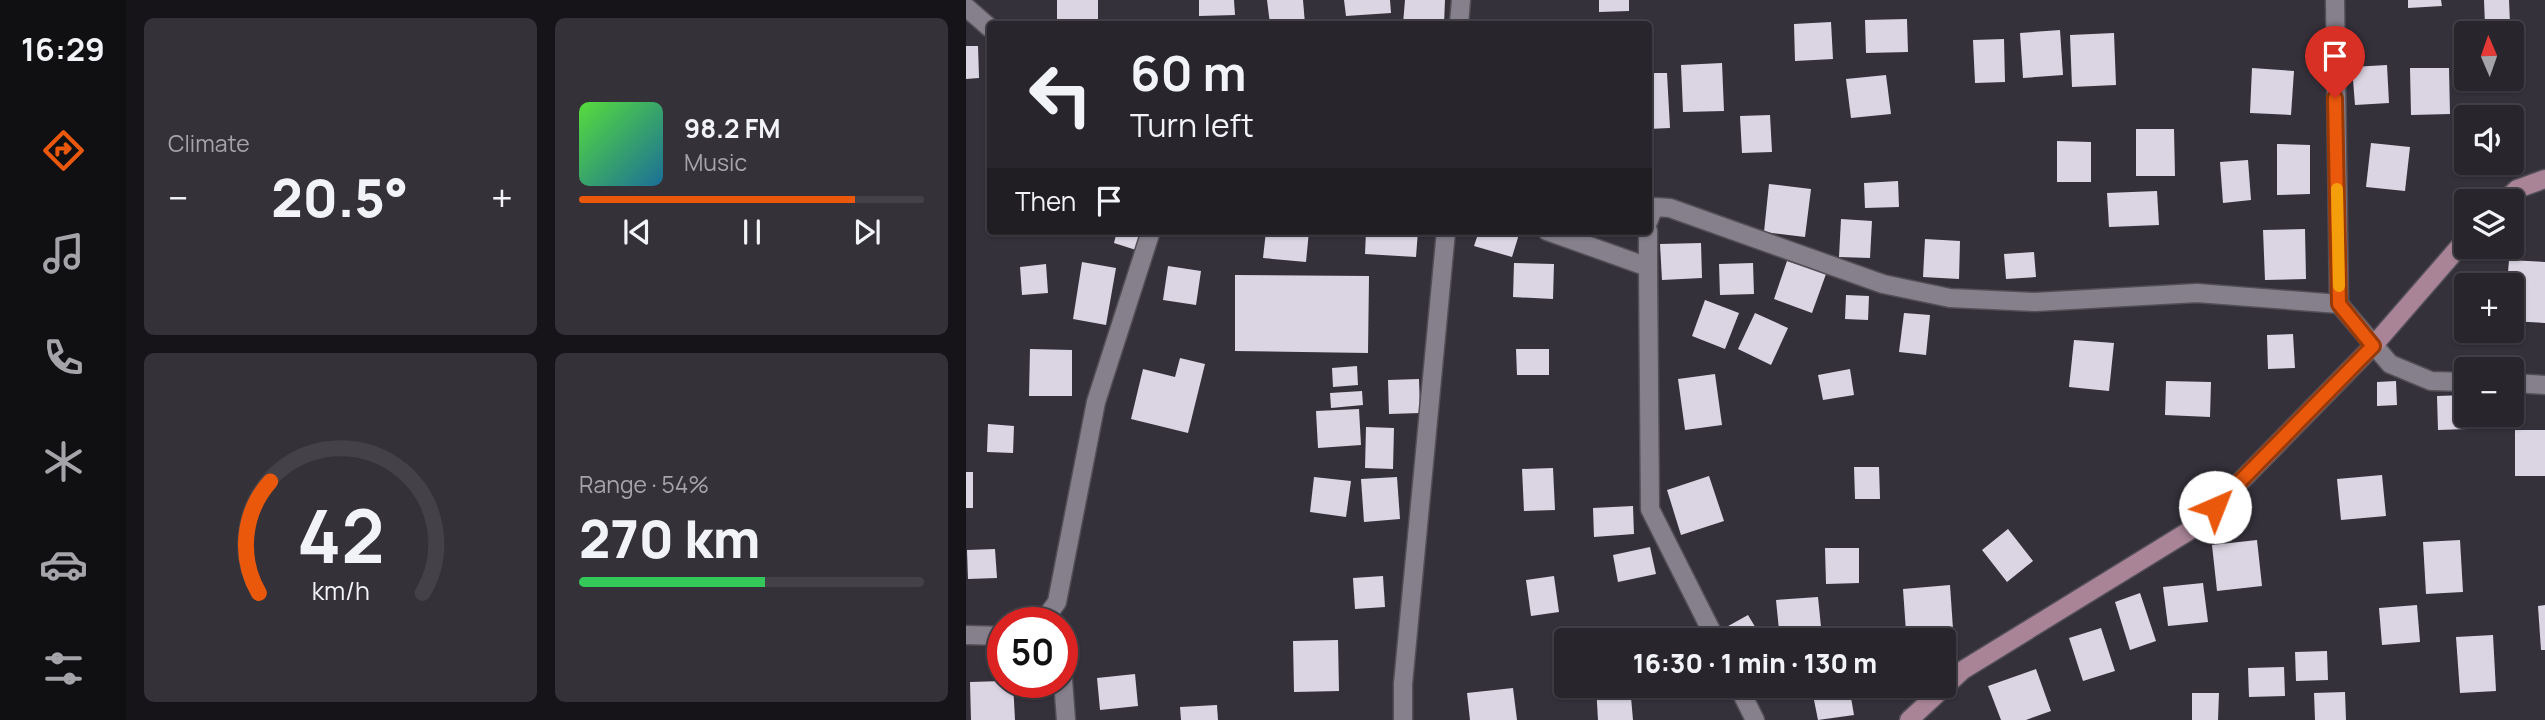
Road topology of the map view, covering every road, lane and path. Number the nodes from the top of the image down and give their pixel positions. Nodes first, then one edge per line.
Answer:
1 (1461, 0) edge
2 (2335, 0) edge
3 (966, 7) edge
4 (1459, 21) edge
5 (987, 25) edge
6 (2545, 178) edge
7 (2519, 189) edge
8 (1652, 212) edge
9 (1150, 235) edge
10 (1446, 235) edge
11 (1558, 235) edge
12 (1648, 235) edge
13 (2454, 253) edge
14 (1648, 267) junction
15 (2339, 304) junction
16 (2373, 346) junction
17 (2454, 382) edge
18 (2524, 383) edge
19 (2545, 384) edge
20 (1057, 602) junction
21 (1053, 607) edge
22 (1057, 607) edge
23 (1710, 628) edge
24 (966, 635) edge
25 (987, 636) edge
26 (1064, 698) edge
27 (1744, 698) edge
28 (1066, 720) edge
29 (1403, 720) edge
30 (1755, 720) edge
31 (1909, 720) edge

1 - 4 street
2 - 15 street
3 - 5 street
6 - 7 main road
8 - 15 street
9 - 20 street
10 - 29 street
11 - 14 street
12 - 14 street
13 - 16 main road
14 - 23 street
15 - 16 street
16 - 17 street
16 - 31 main road
18 - 19 street
20 - 21 street
20 - 22 street
24 - 25 street
26 - 28 street
27 - 30 street

